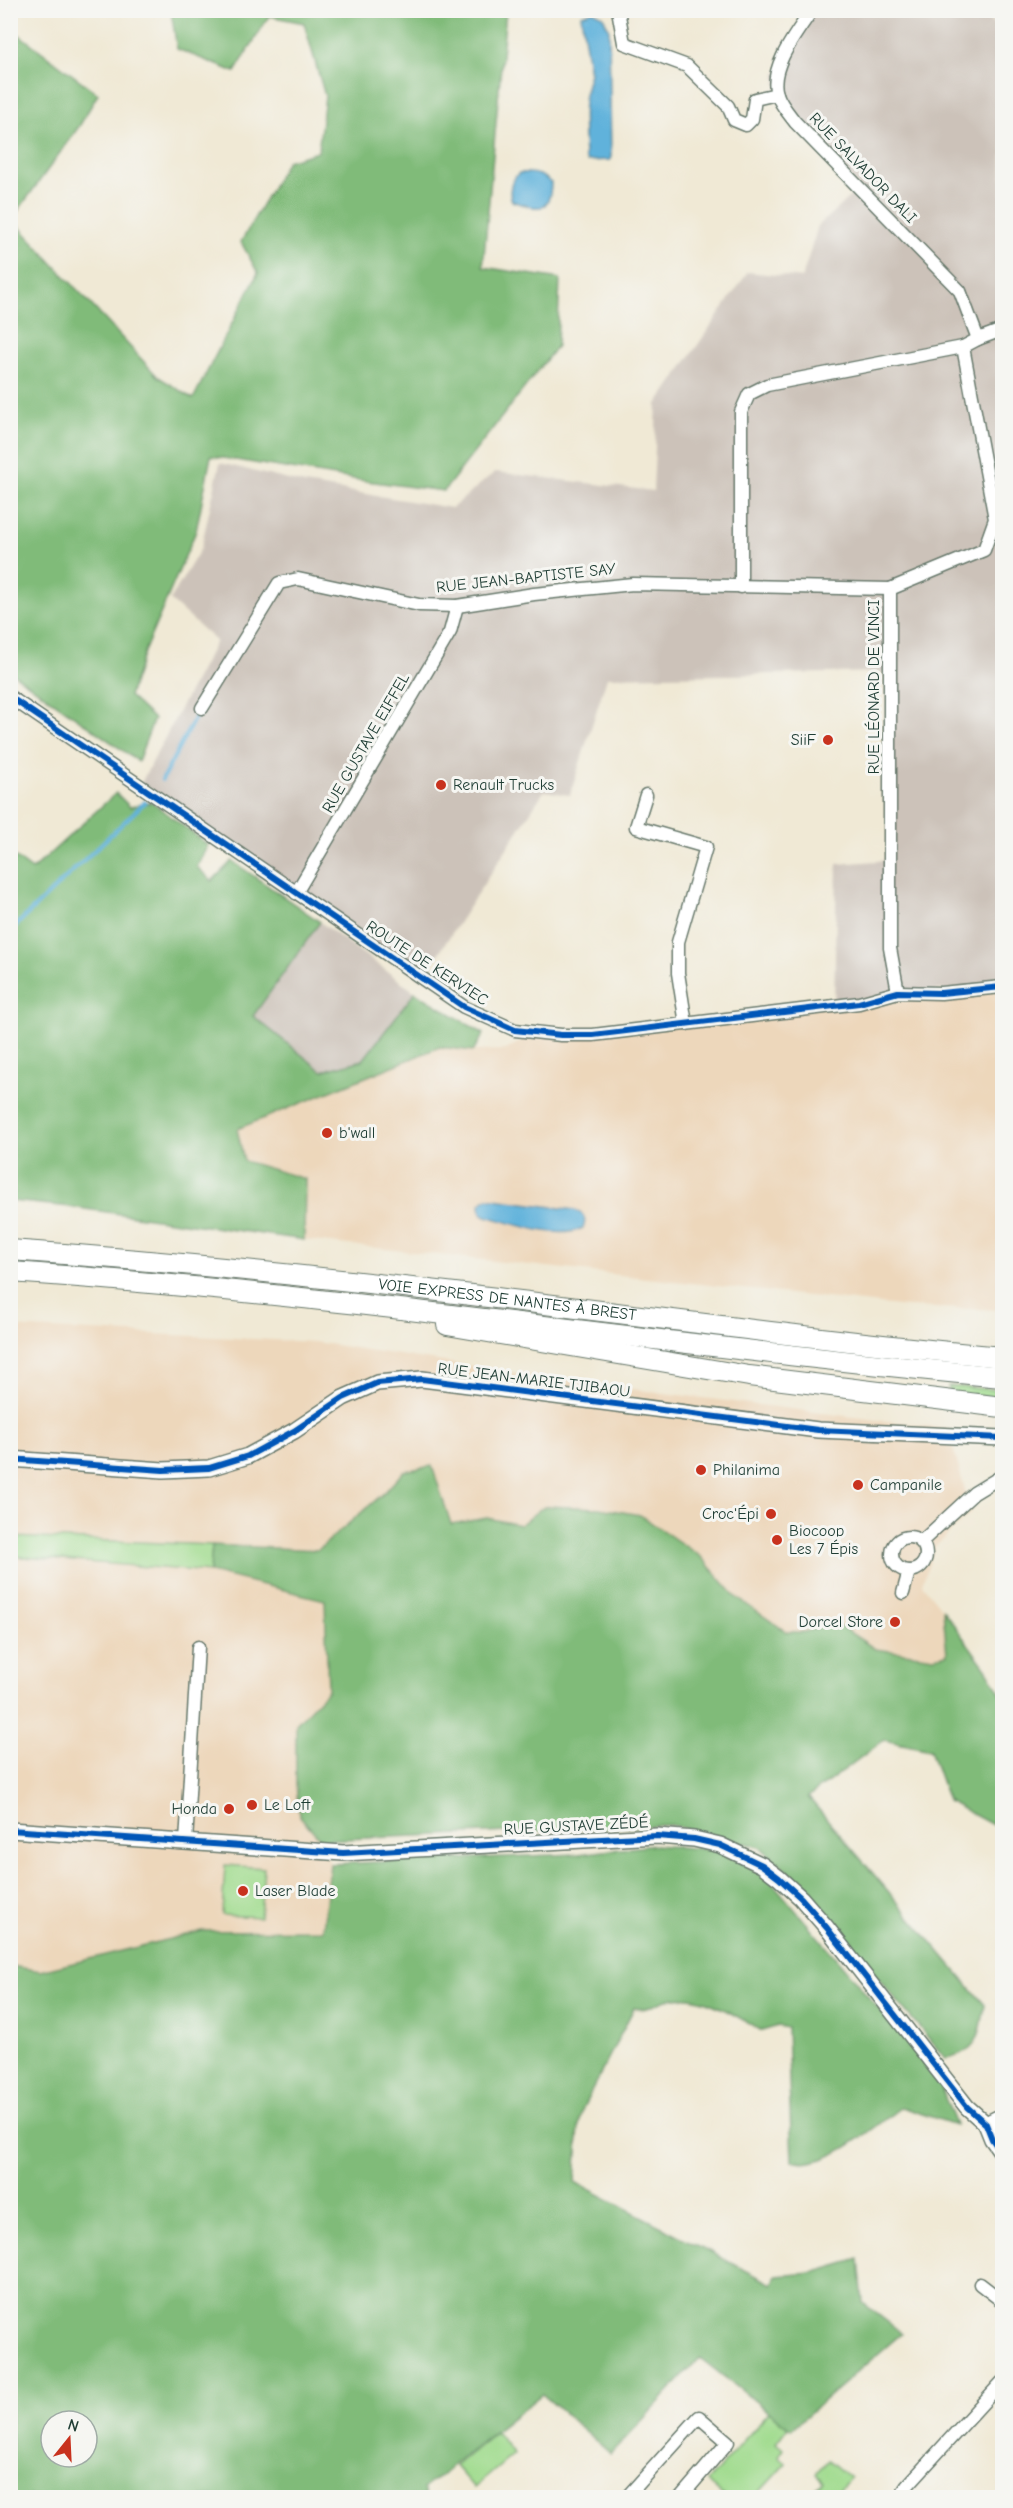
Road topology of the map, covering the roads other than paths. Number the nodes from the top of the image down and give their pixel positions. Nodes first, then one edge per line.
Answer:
1 (618, 10) edge
2 (812, 10) edge
3 (777, 94) junction
4 (1002, 330) edge
5 (978, 339) junction
6 (963, 347) junction
7 (741, 587) junction
8 (890, 589) junction
9 (457, 606) junction
10 (10, 697) edge
11 (202, 708) dead end
12 (646, 795) dead end
13 (296, 893) junction
14 (1002, 987) edge
15 (898, 992) junction
16 (686, 1024) junction
17 (10, 1250) edge
18 (10, 1272) edge
19 (316, 1300) junction
20 (1002, 1346) edge
21 (917, 1350) junction
22 (1002, 1357) edge
23 (1002, 1377) edge
24 (1002, 1407) edge
25 (1002, 1438) edge
26 (10, 1459) edge
27 (1002, 1476) edge
28 (921, 1542) junction
29 (909, 1571) junction
30 (903, 1593) dead end
31 (198, 1647) dead end
32 (10, 1830) edge
33 (186, 1842) junction
34 (1002, 2116) edge
35 (986, 2124) junction
36 (1002, 2153) edge
37 (980, 2283) dead end
38 (1002, 2301) edge
39 (1002, 2382) edge
40 (626, 2498) edge
41 (680, 2498) edge
42 (899, 2498) edge

1 - 3 street
2 - 3 street
3 - 5 street, RUE SALVADOR DALI
4 - 5 street
5 - 6 street
6 - 7 street
6 - 8 street, RUE LÉONARD DE VINCI
7 - 8 street, RUE JEAN-BAPTISTE SAY
7 - 9 street, RUE JEAN-BAPTISTE SAY
8 - 15 street, RUE LÉONARD DE VINCI
9 - 11 street, RUE JEAN-BAPTISTE SAY
9 - 13 street, RUE GUSTAVE EIFFEL
10 - 13 street, ROUTE DE KERVIEC
12 - 16 street
13 - 16 street, ROUTE DE KERVIEC
14 - 15 street, ROUTE DE KERVIEC
15 - 16 street, ROUTE DE KERVIEC
17 - 21 highway, VOIE EXPRESS DE NANTES À BREST
18 - 19 highway, VOIE EXPRESS DE NANTES À BREST
19 - 23 highway, VOIE EXPRESS DE NANTES À BREST
19 - 24 highway
20 - 21 highway
21 - 22 highway, VOIE EXPRESS DE NANTES À BREST
25 - 26 street, RUE JEAN-MARIE TJIBAOU
27 - 28 street
28 - 29 street
28 - 29 street
29 - 30 street
31 - 33 street
32 - 33 street, RUE GUSTAVE ZÉDÉ
33 - 35 street, RUE GUSTAVE ZÉDÉ
34 - 35 street
35 - 36 street, RUE GUSTAVE ZÉDÉ
37 - 38 street
39 - 42 street
40 - 41 street

